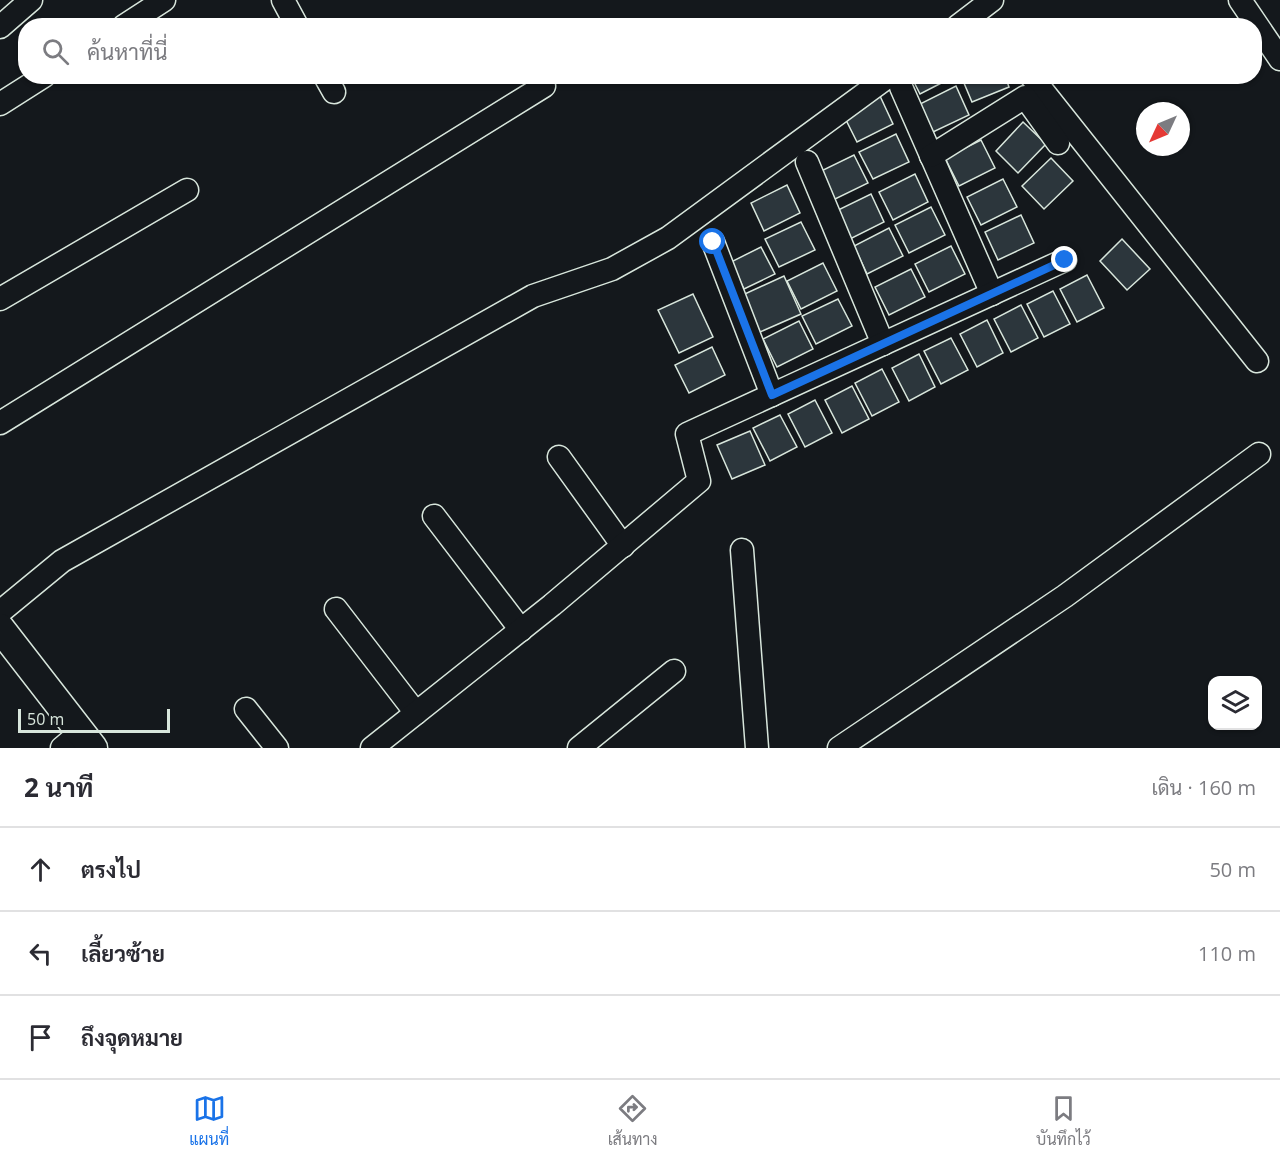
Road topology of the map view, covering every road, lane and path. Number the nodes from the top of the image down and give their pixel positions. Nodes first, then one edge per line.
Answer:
1 (31, 0) edge
2 (164, 0) edge
3 (283, 0) edge
4 (1240, 0) edge
5 (136, 18) edge
6 (293, 18) edge
7 (1252, 18) edge
8 (0, 27) edge
9 (1262, 32) edge
10 (1280, 58) edge
11 (31, 84) edge
12 (892, 84) edge
13 (896, 84) edge
14 (1037, 84) edge
15 (544, 86) dead end
16 (0, 104) edge
17 (1058, 143) dead end
18 (931, 156) junction
19 (807, 162) dead end
20 (187, 190) dead end
21 (713, 242) dead end
22 (1065, 260) dead end
23 (992, 294) junction
24 (0, 299) edge
25 (883, 344) junction
26 (1257, 361) dead end
27 (772, 395) junction
28 (0, 423) edge
29 (1259, 454) dead end
30 (559, 457) dead end
31 (434, 516) dead end
32 (623, 546) junction
33 (742, 550) dead end
34 (336, 609) dead end
35 (0, 612) edge
36 (0, 628) edge
37 (521, 630) junction
38 (674, 671) dead end
39 (246, 709) dead end
40 (416, 713) junction
41 (79, 743) edge
42 (277, 748) edge
43 (372, 748) edge
44 (579, 748) edge
45 (757, 748) edge
46 (839, 748) edge

1 - 8 street
2 - 5 street
3 - 6 street
4 - 7 street
9 - 10 street
11 - 16 street
12 - 35 street
13 - 18 street
14 - 26 street
15 - 28 street
17 - 18 street
18 - 23 street
19 - 25 street
20 - 24 street
21 - 27 street
22 - 23 street
23 - 25 street
25 - 27 street
27 - 32 street
29 - 46 street
30 - 32 street
31 - 37 street
32 - 37 street
33 - 45 street
34 - 40 street
36 - 41 main road
37 - 40 street
38 - 44 street
39 - 42 street
40 - 43 street

